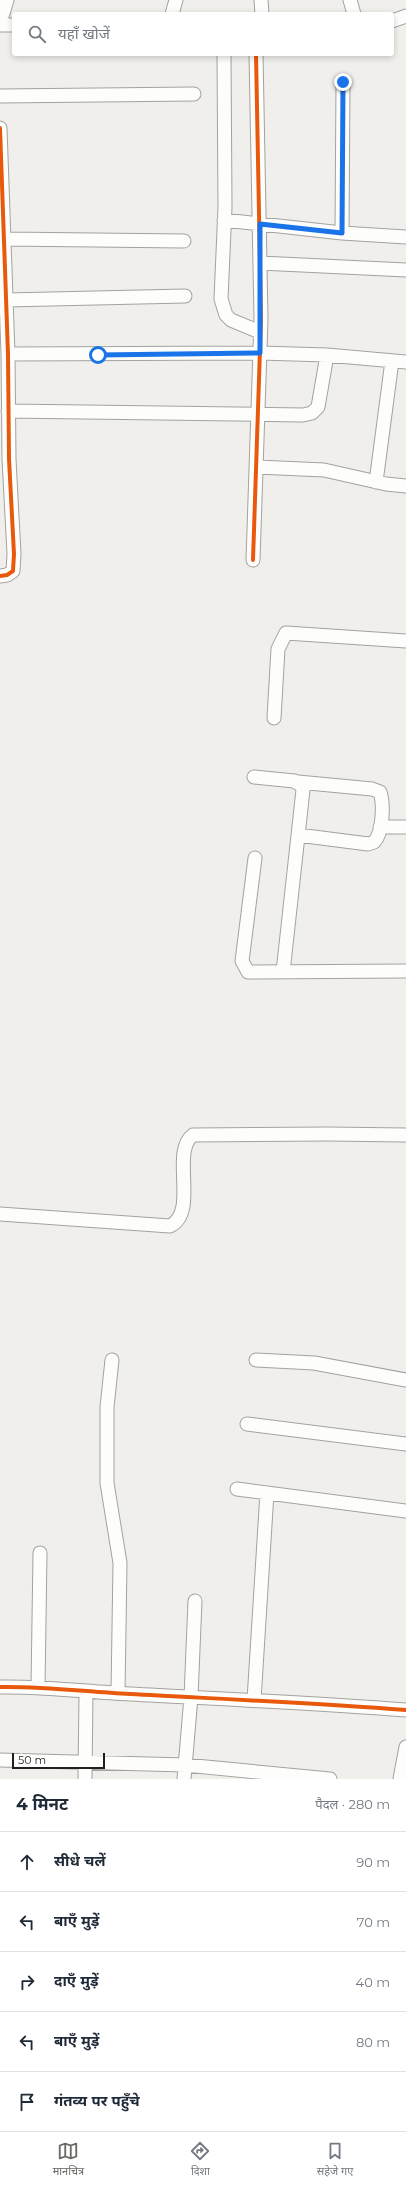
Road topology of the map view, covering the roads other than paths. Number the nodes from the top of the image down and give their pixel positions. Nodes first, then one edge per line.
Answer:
1 (7, 0) edge
2 (176, 0) edge
3 (261, 0) edge
4 (350, 0) edge
5 (173, 12) edge
6 (262, 12) edge
7 (353, 12) edge
8 (406, 16) edge
9 (394, 20) edge
10 (0, 24) edge
11 (12, 25) edge
12 (224, 56) edge
13 (256, 56) edge
14 (343, 82) dead end
15 (194, 94) dead end
16 (0, 96) edge
17 (0, 128) edge
18 (1, 192) edge
19 (224, 220) junction
20 (260, 224) junction
21 (342, 233) junction
22 (406, 237) edge
23 (4, 239) junction
24 (184, 241) dead end
25 (260, 263) junction
26 (406, 270) edge
27 (186, 296) dead end
28 (6, 300) junction
29 (260, 332) junction
30 (260, 353) junction
31 (8, 354) junction
32 (327, 355) junction
33 (392, 361) junction
34 (406, 362) edge
35 (8, 411) junction
36 (259, 415) junction
37 (257, 467) junction
38 (376, 482) junction
39 (406, 486) edge
40 (253, 560) dead end
41 (0, 576) edge
42 (406, 641) edge
43 (274, 718) dead end
44 (254, 776) dead end
45 (298, 782) junction
46 (380, 827) junction
47 (406, 827) edge
48 (298, 834) junction
49 (255, 858) dead end
50 (406, 971) edge
51 (283, 972) junction
52 (406, 1135) edge
53 (0, 1214) edge
54 (112, 1360) dead end
55 (256, 1360) dead end
56 (406, 1380) edge
57 (247, 1424) dead end
58 (406, 1444) edge
59 (238, 1489) dead end
60 (267, 1493) junction
61 (406, 1511) edge
62 (40, 1553) dead end
63 (195, 1601) dead end
64 (38, 1686) junction
65 (0, 1687) edge
66 (86, 1692) junction
67 (118, 1694) junction
68 (191, 1697) junction
69 (254, 1700) junction
70 (406, 1710) edge
71 (406, 1747) edge
72 (0, 1760) edge
73 (85, 1764) junction
74 (185, 1765) junction
75 (85, 1779) edge
76 (184, 1779) edge
77 (330, 1779) edge
78 (400, 1779) edge

1 - 10 street
2 - 5 street
3 - 6 street
4 - 7 street
8 - 9 street
10 - 11 street
12 - 19 street
13 - 20 street
14 - 21 street
15 - 16 street
17 - 18 street
18 - 23 street
19 - 20 street
19 - 29 street
20 - 21 street
20 - 25 street
21 - 22 street
23 - 24 street
23 - 28 street
25 - 26 street
25 - 29 street
27 - 28 street
28 - 31 street
29 - 30 street
30 - 31 street
30 - 32 street
30 - 36 street
31 - 35 street
32 - 33 street
32 - 36 street
33 - 34 street
33 - 38 street
35 - 36 street
35 - 41 street
36 - 37 street
37 - 38 street
37 - 40 street
38 - 39 street
42 - 43 street
44 - 45 street
45 - 46 street
45 - 48 street
46 - 47 street
46 - 48 street
48 - 51 street
49 - 51 street
50 - 51 street
52 - 53 street
54 - 67 street
55 - 56 street
57 - 58 street
59 - 60 street
60 - 61 street
60 - 69 street
62 - 64 street
63 - 68 street
64 - 65 street
64 - 66 street
66 - 67 street
66 - 73 street
67 - 68 street
68 - 69 street
68 - 74 street
69 - 70 street
71 - 78 street
72 - 73 street
73 - 74 street
73 - 75 street
74 - 76 street
74 - 77 street

